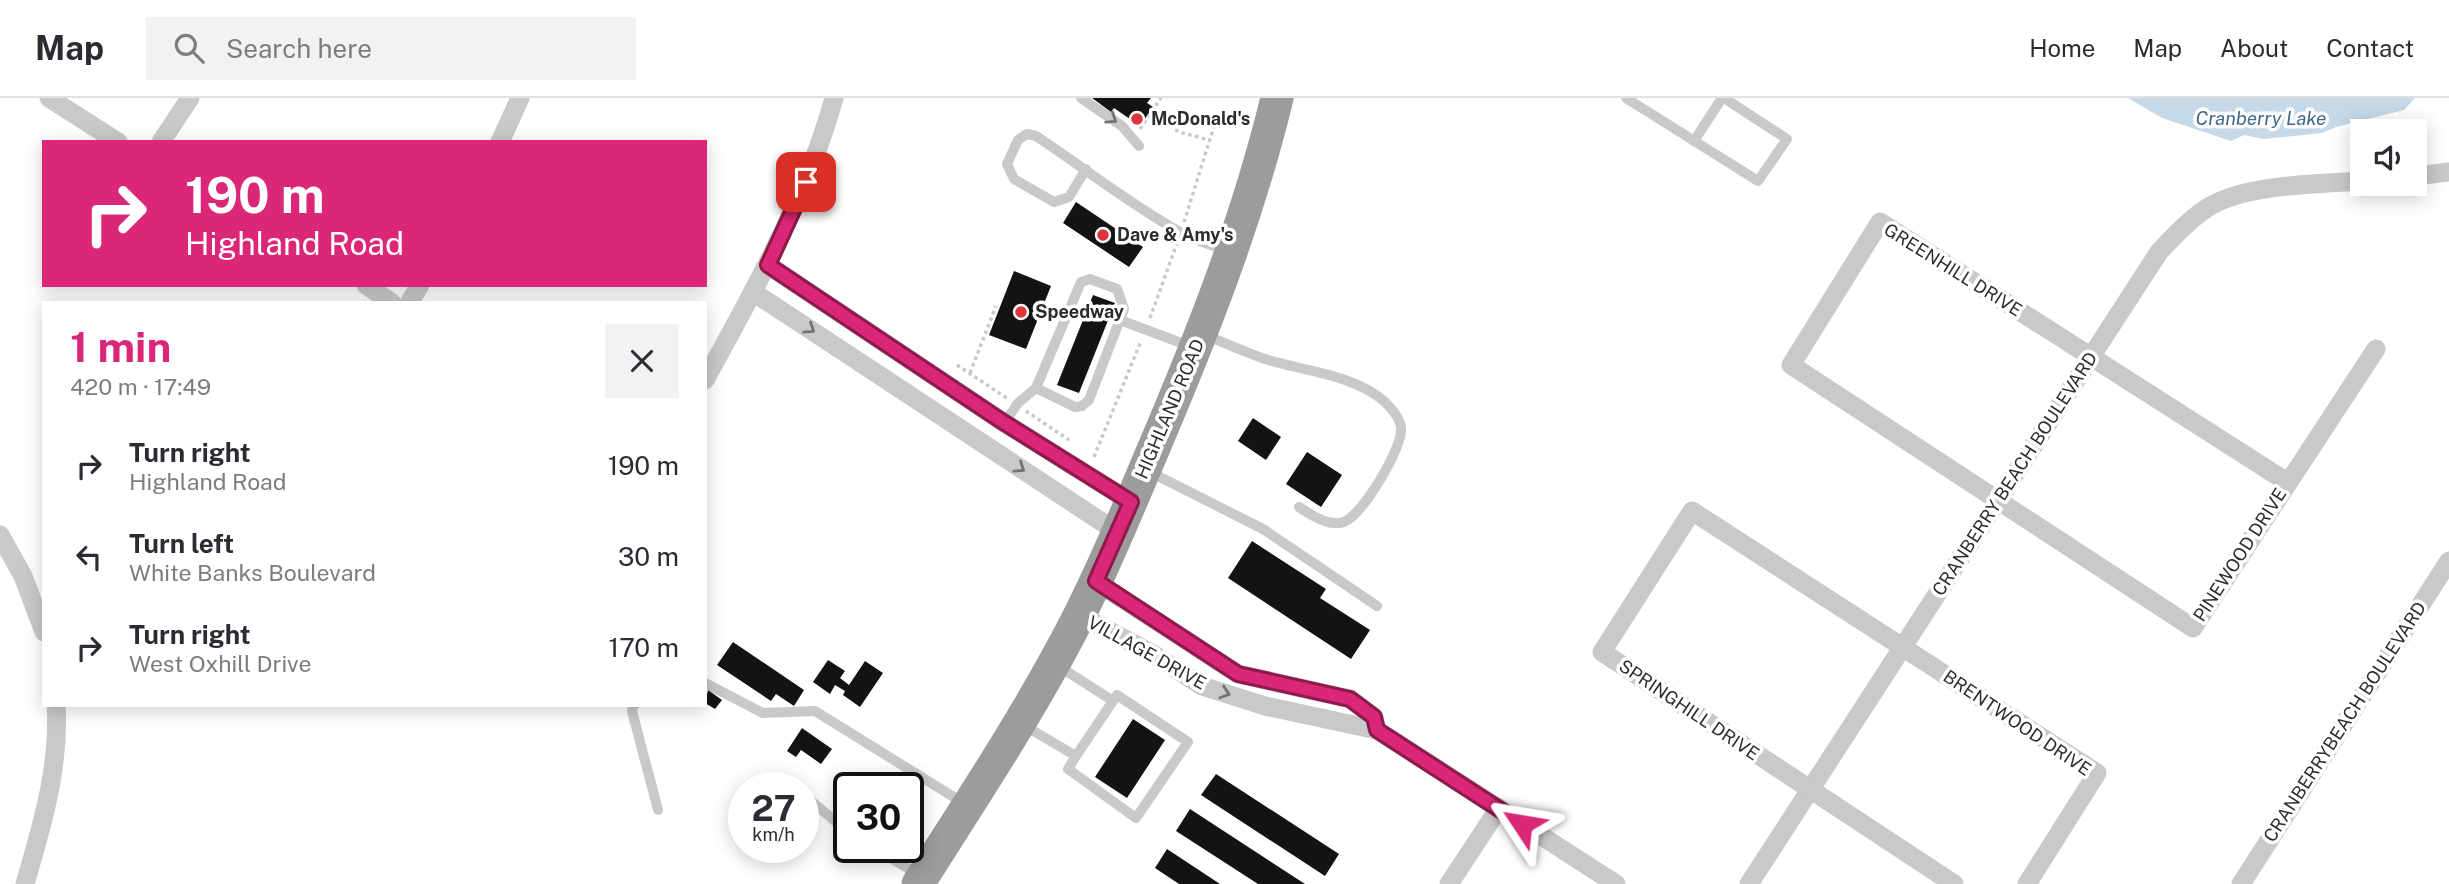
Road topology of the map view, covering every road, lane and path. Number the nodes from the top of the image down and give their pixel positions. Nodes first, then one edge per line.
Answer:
1 (49, 98) edge
2 (190, 98) edge
3 (520, 98) edge
4 (834, 98) edge
5 (1081, 98) edge
6 (1161, 98) edge
7 (1278, 98) edge
8 (1626, 98) edge
9 (1723, 98) edge
10 (1151, 113) junction
11 (1217, 117) dead end
12 (1131, 122) dead end
13 (115, 140) edge
14 (162, 140) edge
15 (501, 140) edge
16 (1209, 140) junction
17 (1694, 141) junction
18 (1139, 146) dead end
19 (1086, 169) junction
20 (2449, 172) edge
21 (2427, 175) edge
22 (2350, 182) edge
23 (1181, 233) junction
24 (1232, 253) junction
25 (768, 265) junction
26 (369, 287) edge
27 (753, 292) junction
28 (389, 301) edge
29 (996, 306) dead end
30 (1120, 320) junction
31 (1146, 330) junction
32 (1198, 341) junction
33 (2375, 349) dead end
34 (2091, 357) junction
35 (970, 373) dead end
36 (937, 375) junction
37 (707, 376) edge
38 (1036, 388) junction
39 (920, 402) junction
40 (1002, 421) junction
41 (984, 444) junction
42 (1145, 469) junction
43 (1087, 476) junction
44 (2287, 482) junction
45 (1998, 499) junction
46 (1131, 502) junction
47 (1299, 508) dead end
48 (1117, 532) junction
49 (0, 535) edge
50 (2449, 561) edge
51 (1096, 581) junction
52 (1377, 606) dead end
53 (1079, 615) junction
54 (42, 627) edge
55 (1903, 646) junction
56 (1054, 663) junction
57 (707, 684) edge
58 (1113, 701) junction
59 (56, 707) edge
60 (633, 707) edge
61 (1019, 722) junction
62 (1377, 730) junction
63 (1076, 755) junction
64 (1809, 790) junction
65 (968, 806) junction
66 (819, 808) edge
67 (1499, 808) junction
68 (659, 810) dead end
69 (833, 819) edge
70 (895, 863) edge
71 (920, 880) edge
72 (25, 884) edge
73 (1449, 884) edge
74 (1616, 884) edge
75 (1749, 884) edge
76 (1954, 884) edge
77 (2026, 884) edge
78 (2241, 884) edge

1 - 13 street
2 - 14 street
3 - 15 street
4 - 25 street
5 -> 18 lane
6 - 10 path
7 - 24 highway, HIGHLAND ROAD
8 - 17 lane
9 - 17 lane
9 - 17 lane
10 - 12 path
10 - 16 path
11 - 16 path
16 - 23 path
19 - 19 lane
19 - 23 lane
20 - 21 street
22 - 34 street, CRANBERRY BEACH BOULEVARD
23 - 24 lane
23 - 31 path
24 - 32 highway, HIGHLAND ROAD
25 - 27 street
25 - 36 street
26 - 28 street
27 - 37 street
27 -> 39 street
29 - 35 path
30 - 31 lane
30 - 38 lane
30 - 38 lane
31 - 32 lane
31 - 43 path
32 - 42 highway, HIGHLAND ROAD
32 - 47 lane
33 - 44 street
34 - 44 street, PINEWOOD DRIVE
34 - 45 street, CRANBERRY BEACH BOULEVARD
34 - 45 street, GREENHILL DRIVE
36 - 39 street
36 - 40 street
38 - 40 lane
39 - 41 street
40 - 41 street
40 - 43 street
41 -> 48 street
42 - 46 highway, HIGHLAND ROAD
42 - 52 lane
43 - 46 street
44 - 45 street, PINEWOOD DRIVE
45 - 55 street, CRANBERRY BEACH BOULEVARD
46 - 48 highway, HIGHLAND ROAD
48 - 51 highway, HIGHLAND ROAD
49 - 54 street
50 - 78 street, CRANBERRYBEACH BOULEVARD
51 - 53 highway, HIGHLAND ROAD
51 - 62 street, VILLAGE DRIVE
53 - 56 highway, HIGHLAND ROAD
53 -> 62 street, VILLAGE DRIVE
55 - 64 street, CRANBERRY BEACH BOULEVARD
55 - 64 street, SPRINGHILL DRIVE
55 - 77 street, BRENTWOOD DRIVE
56 - 58 lane
56 - 61 highway, HIGHLAND ROAD
57 - 65 lane
58 - 63 lane
58 - 63 lane
59 - 72 street
60 - 68 lane
61 - 63 lane
61 - 65 highway, HIGHLAND ROAD
62 - 67 street, VILLAGE DRIVE
64 - 75 street, CRANBERRY BEACH BOULEVARD
64 - 76 street
65 - 71 highway, HIGHLAND ROAD
66 - 69 lane
67 - 73 street
67 - 74 street, VILLAGE DRIVE
70 - 71 lane

